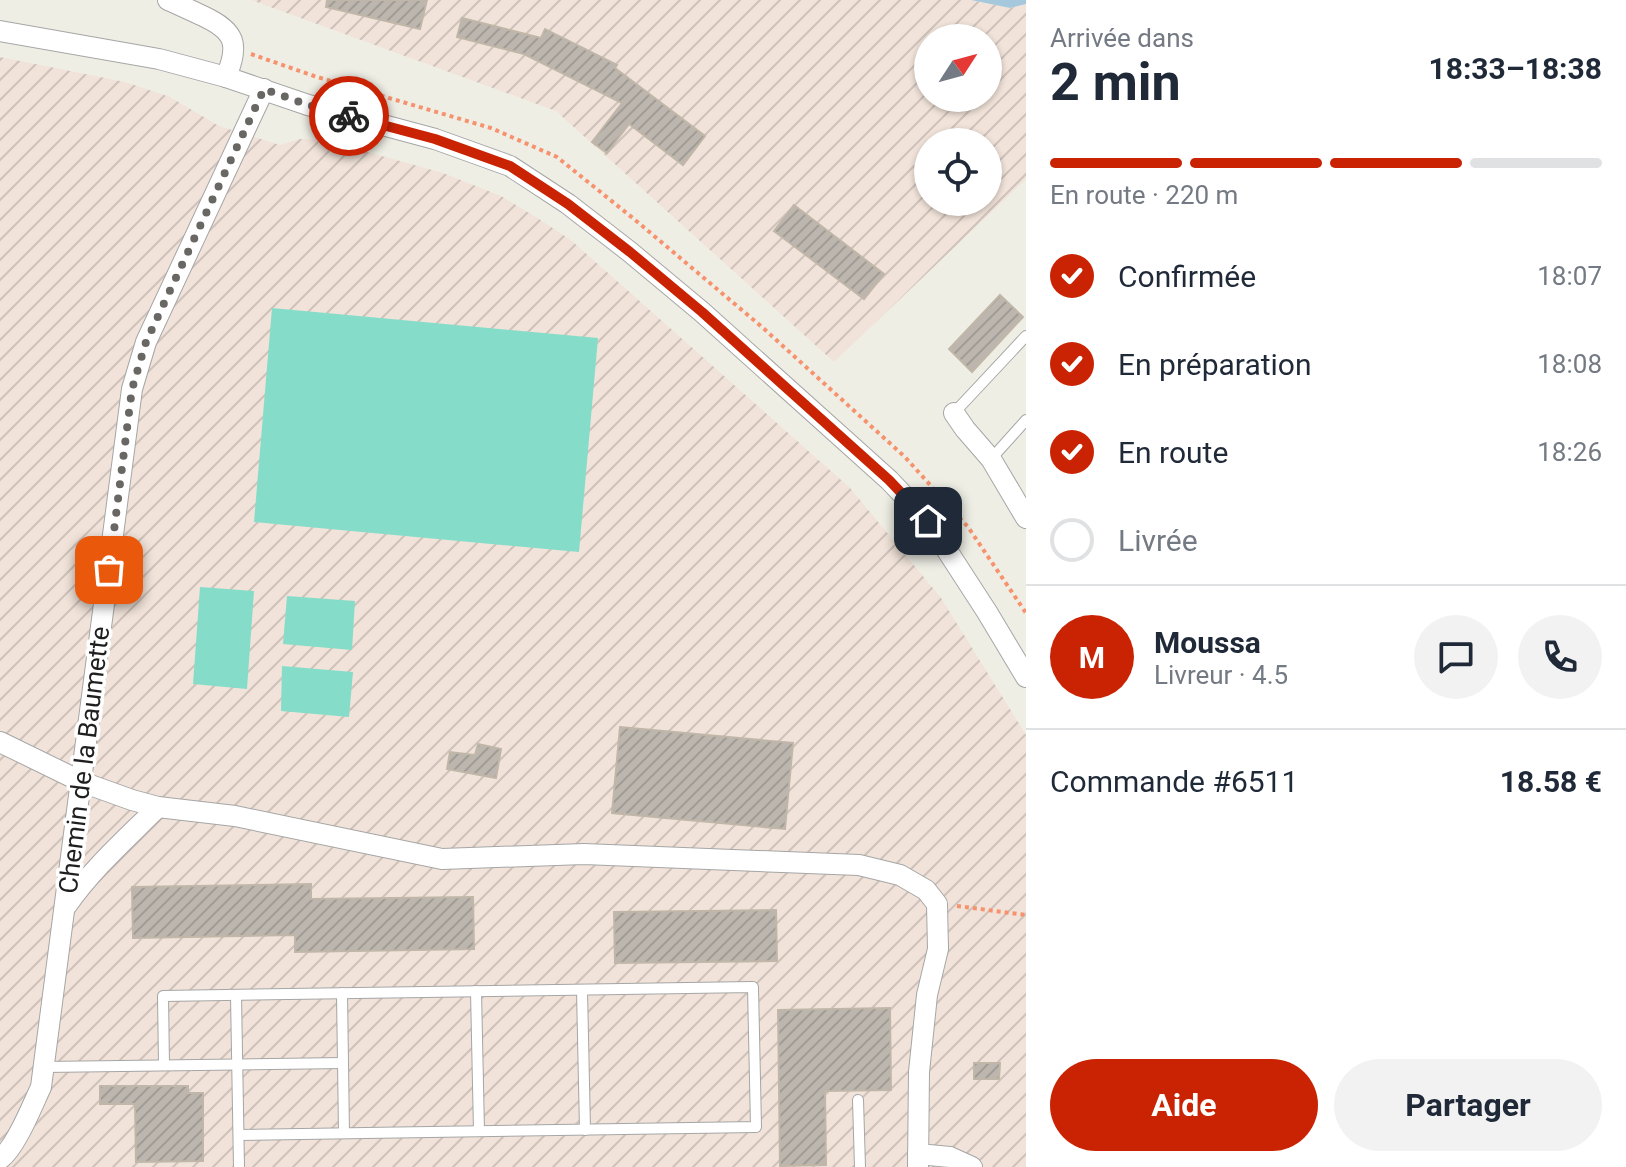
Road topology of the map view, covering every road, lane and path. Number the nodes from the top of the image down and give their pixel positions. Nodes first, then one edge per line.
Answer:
1 (168, 0) edge
2 (0, 31) edge
3 (226, 77) junction
4 (264, 89) junction
5 (1026, 336) edge
6 (954, 413) joint
7 (1026, 420) edge
8 (991, 459) junction
9 (1026, 518) edge
10 (1026, 677) edge
11 (0, 742) edge
12 (82, 782) junction
13 (158, 807) junction
14 (937, 904) junction
15 (65, 908) junction
16 (1026, 915) edge
17 (582, 990) junction
18 (476, 991) junction
19 (342, 993) junction
20 (236, 995) junction
21 (343, 1063) junction
22 (237, 1064) junction
23 (164, 1065) junction
24 (44, 1067) junction
25 (858, 1100) dead end
26 (585, 1130) junction
27 (479, 1131) junction
28 (344, 1133) junction
29 (239, 1135) junction
30 (0, 1159) edge
31 (918, 1160) edge
32 (239, 1167) edge
33 (860, 1167) edge
34 (972, 1167) edge

1 - 3 street
2 - 3 street
3 - 4 street
4 - 10 street
4 - 12 street, Chemin de la Baumette
5 - 6 lane
6 - 8 street
7 - 8 lane
8 - 9 street
11 - 12 street
12 - 13 street
12 - 15 street, Chemin de la Baumette
13 - 14 street
13 - 15 street
14 - 16 path
14 - 31 street
15 - 24 street, Chemin de la Baumette
17 - 18 lane
17 - 26 lane
17 - 26 lane
18 - 19 lane
18 - 27 lane
19 - 20 lane
19 - 21 lane
20 - 22 lane
20 - 23 lane
21 - 22 lane
21 - 28 lane
22 - 23 lane
22 - 29 lane
23 - 24 lane
24 - 30 street, Chemin de la Baumette
25 - 33 lane
26 - 27 lane
27 - 28 lane
28 - 29 lane
29 - 32 lane
31 - 34 street

